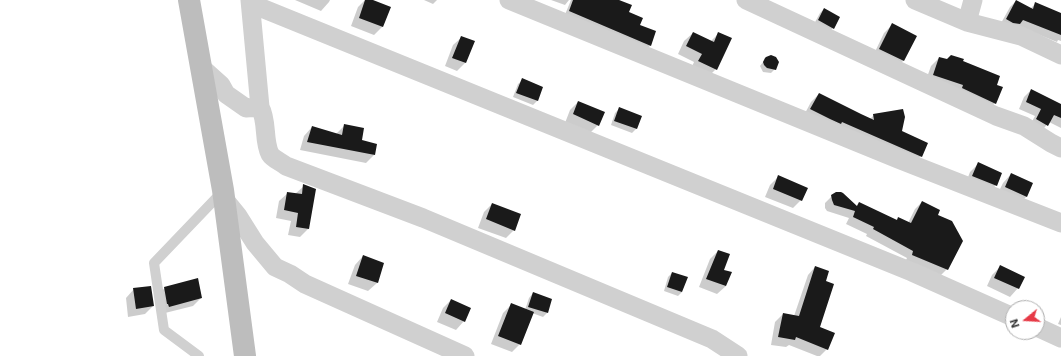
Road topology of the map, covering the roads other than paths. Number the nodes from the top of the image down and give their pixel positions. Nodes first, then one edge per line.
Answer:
1 (189, 0) edge
2 (250, 0) edge
3 (253, 0) edge
4 (509, 0) edge
5 (746, 0) edge
6 (915, 0) edge
7 (973, 0) edge
8 (967, 22) junction
9 (1061, 55) edge
10 (201, 67) junction
11 (260, 107) junction
12 (1061, 148) edge
13 (224, 195) junction
14 (1061, 223) edge
15 (1005, 313) edge
16 (1045, 331) edge
17 (1061, 338) edge
18 (199, 356) edge
19 (244, 356) edge
20 (465, 356) edge
21 (738, 356) edge

1 - 10 main road
2 - 11 street
3 - 15 street
4 - 14 street
5 - 12 street
6 - 8 street
7 - 8 street
8 - 9 street
10 - 11 street
10 - 13 main road
11 - 21 street
13 - 18 lane
13 - 19 main road
13 - 20 street
16 - 17 street

